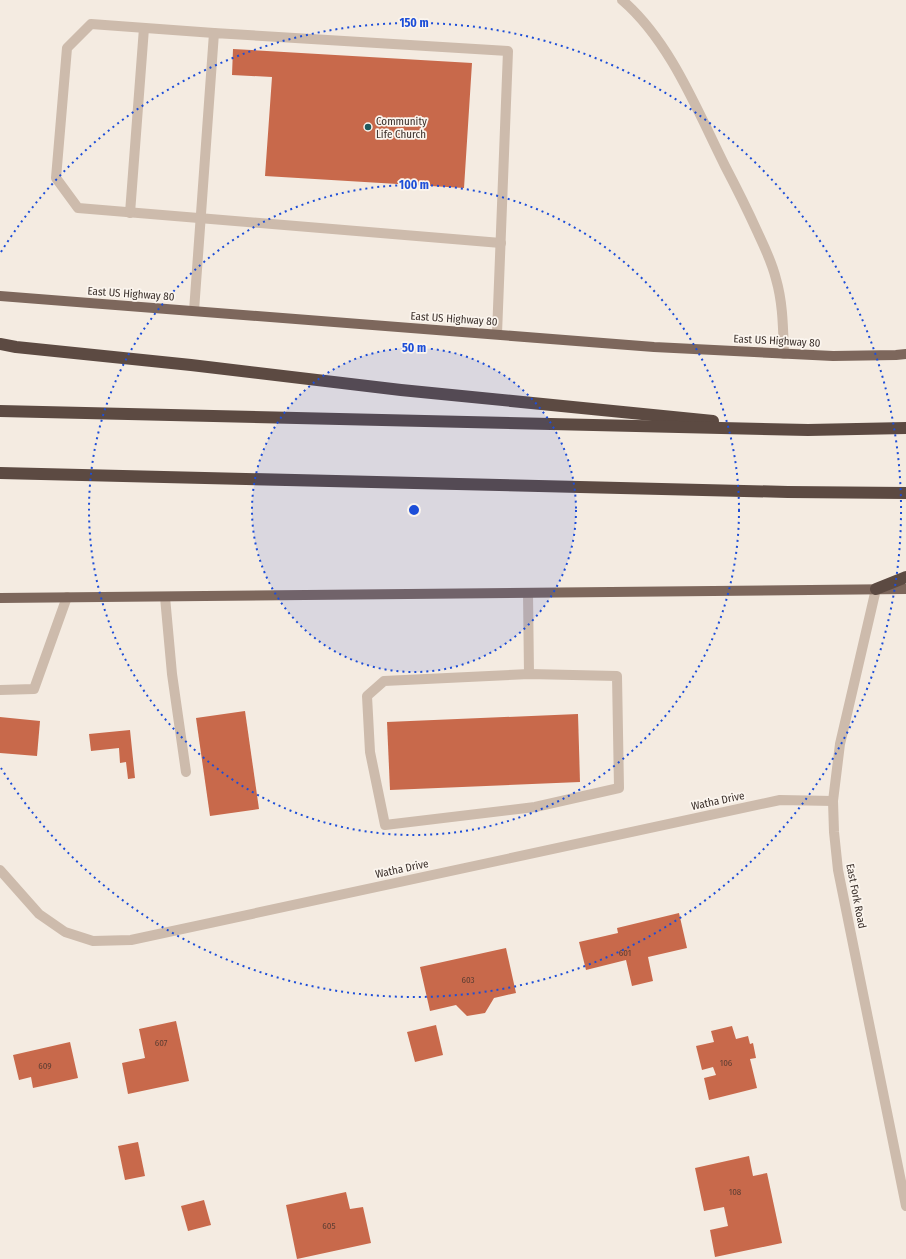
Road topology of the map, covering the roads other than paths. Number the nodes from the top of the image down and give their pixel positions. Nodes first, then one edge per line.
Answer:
1 (622, 0) edge
2 (144, 28) junction
3 (214, 33) junction
4 (130, 213) junction
5 (200, 218) junction
6 (501, 242) junction
7 (0, 296) edge
8 (194, 311) junction
9 (497, 334) junction
10 (0, 344) edge
11 (784, 354) junction
12 (906, 354) edge
13 (0, 411) edge
14 (906, 428) edge
15 (808, 430) junction
16 (0, 473) edge
17 (906, 493) edge
18 (906, 576) edge
19 (876, 589) junction
20 (906, 589) edge
21 (528, 593) junction
22 (165, 597) junction
23 (0, 598) edge
24 (67, 598) junction
25 (529, 674) junction
26 (0, 690) edge
27 (186, 772) dead end
28 (833, 801) junction
29 (0, 870) edge
30 (906, 1206) edge

1 - 11 street
2 - 3 street
2 - 4 street
2 - 4 street
3 - 5 street
3 - 6 street
4 - 5 street
5 - 6 street
5 - 8 street
6 - 9 street
7 - 8 main road, East US Highway 80
8 - 9 main road, East US Highway 80
9 - 11 main road, East US Highway 80
10 - 15 highway
11 - 12 main road, East US Highway 80
13 - 15 highway
14 - 15 highway
16 - 17 highway
18 - 19 highway
19 - 20 main road
19 - 21 main road
19 - 28 street, East Fork Road
21 - 22 main road
21 - 25 street
22 - 24 main road
22 - 27 street
23 - 24 main road
24 - 26 street
25 - 25 street
28 - 29 street, Watha Drive
28 - 30 street, East Fork Road

